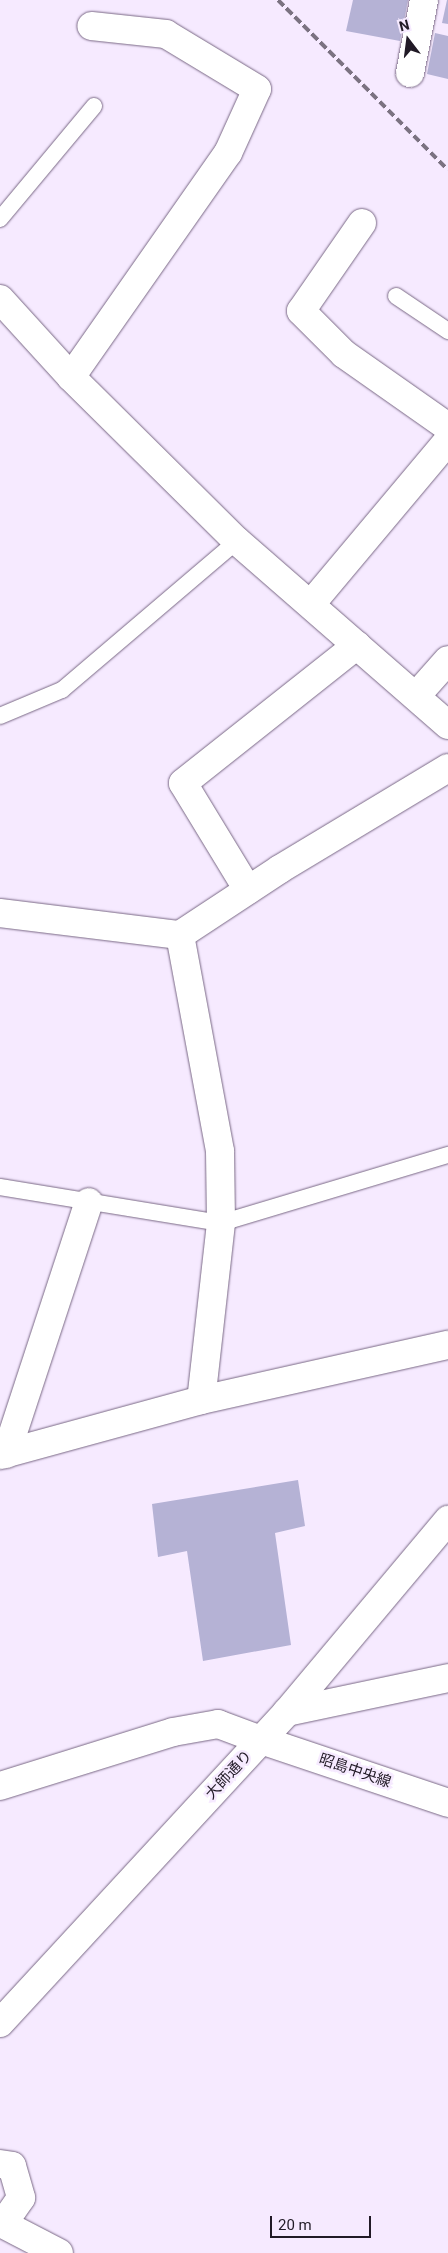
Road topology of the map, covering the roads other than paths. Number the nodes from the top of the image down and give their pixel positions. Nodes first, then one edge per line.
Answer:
1 (424, 0) edge
2 (91, 26) dead end
3 (410, 74) dead end
4 (94, 106) dead end
5 (0, 219) edge
6 (362, 223) dead end
7 (396, 296) dead end
8 (0, 299) edge
9 (448, 332) edge
10 (71, 377) junction
11 (448, 427) edge
12 (448, 441) edge
13 (237, 541) junction
14 (311, 604) junction
15 (357, 645) junction
16 (448, 660) edge
17 (416, 696) junction
18 (0, 716) edge
19 (448, 725) edge
20 (448, 768) edge
21 (248, 890) junction
22 (0, 913) edge
23 (180, 935) junction
24 (448, 1155) edge
25 (0, 1187) edge
26 (89, 1202) junction
27 (221, 1223) junction
28 (448, 1345) edge
29 (201, 1400) junction
30 (3, 1454) edge
31 (448, 1520) edge
32 (448, 1678) edge
33 (287, 1712) junction
34 (261, 1740) junction
35 (0, 1786) edge
36 (448, 1803) edge
37 (0, 2023) edge
38 (0, 2164) edge
39 (1, 2226) edge
40 (59, 2253) edge

1 - 3 street
2 - 10 street
4 - 5 lane
6 - 11 street
7 - 9 lane
8 - 10 street
10 - 13 street
12 - 14 street
13 - 14 street
13 - 18 lane
14 - 15 street
15 - 17 street
15 - 21 street
16 - 17 street
17 - 19 street
20 - 21 street
21 - 23 street
22 - 23 street
23 - 27 street
24 - 27 lane
25 - 26 lane
26 - 27 lane
26 - 30 street
27 - 29 street
28 - 29 street
29 - 30 street
31 - 33 street, 大師通り
32 - 33 street
33 - 34 street, 大師通り
34 - 35 street, 昭島中央線
34 - 36 street, 昭島中央線
34 - 37 street, 大師通り
38 - 39 street
39 - 40 street

